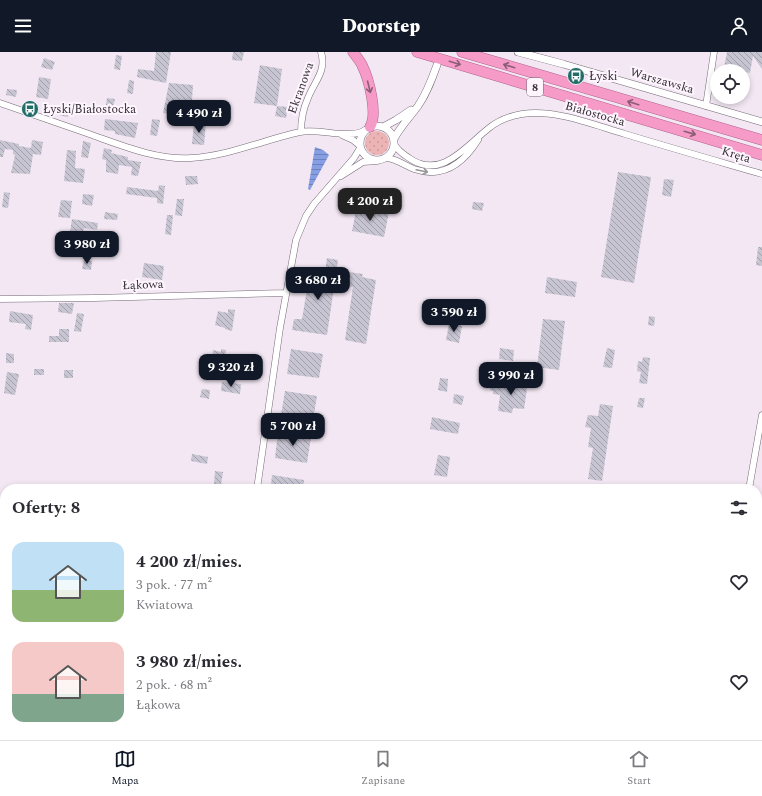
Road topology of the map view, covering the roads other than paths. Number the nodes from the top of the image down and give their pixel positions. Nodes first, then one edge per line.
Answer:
1 (321, 52) edge
2 (353, 52) edge
3 (417, 52) edge
4 (462, 52) edge
5 (518, 52) edge
6 (714, 52) edge
7 (437, 65) dead end
8 (0, 103) edge
9 (418, 106) junction
10 (706, 106) junction
11 (762, 122) edge
12 (383, 127) junction
13 (367, 129) junction
14 (301, 132) junction
15 (337, 133) junction
16 (482, 134) junction
17 (762, 140) edge
18 (394, 142) junction
19 (360, 146) junction
20 (762, 155) edge
21 (704, 157) joint
22 (386, 158) junction
23 (377, 161) junction
24 (762, 174) edge
25 (335, 181) junction
26 (286, 293) junction
27 (0, 298) edge
28 (762, 415) edge
29 (258, 484) edge
30 (750, 484) edge

1 - 14 street, Ekranowa
2 -> 13 highway
3 -> 20 highway, 8
17 -> 4 highway, 8
5 - 10 street, Warszawska
6 - 10 street
7 - 9 street
8 - 14 street
9 - 12 street
9 - 18 street
10 - 11 street, Warszawska
12 - 13 street
12 - 18 street
13 - 15 street
13 - 19 street
14 - 15 street
15 - 19 street
16 - 18 street, Białostocka
16 - 21 street, Białostocka
22 -> 16 street, Białostocka
18 - 22 street
19 - 23 street
19 - 25 street
21 - 24 street, Kręta
22 - 23 street
23 - 25 street
25 - 26 street
26 - 27 street, Łąkowa
26 - 29 street
28 - 30 street

